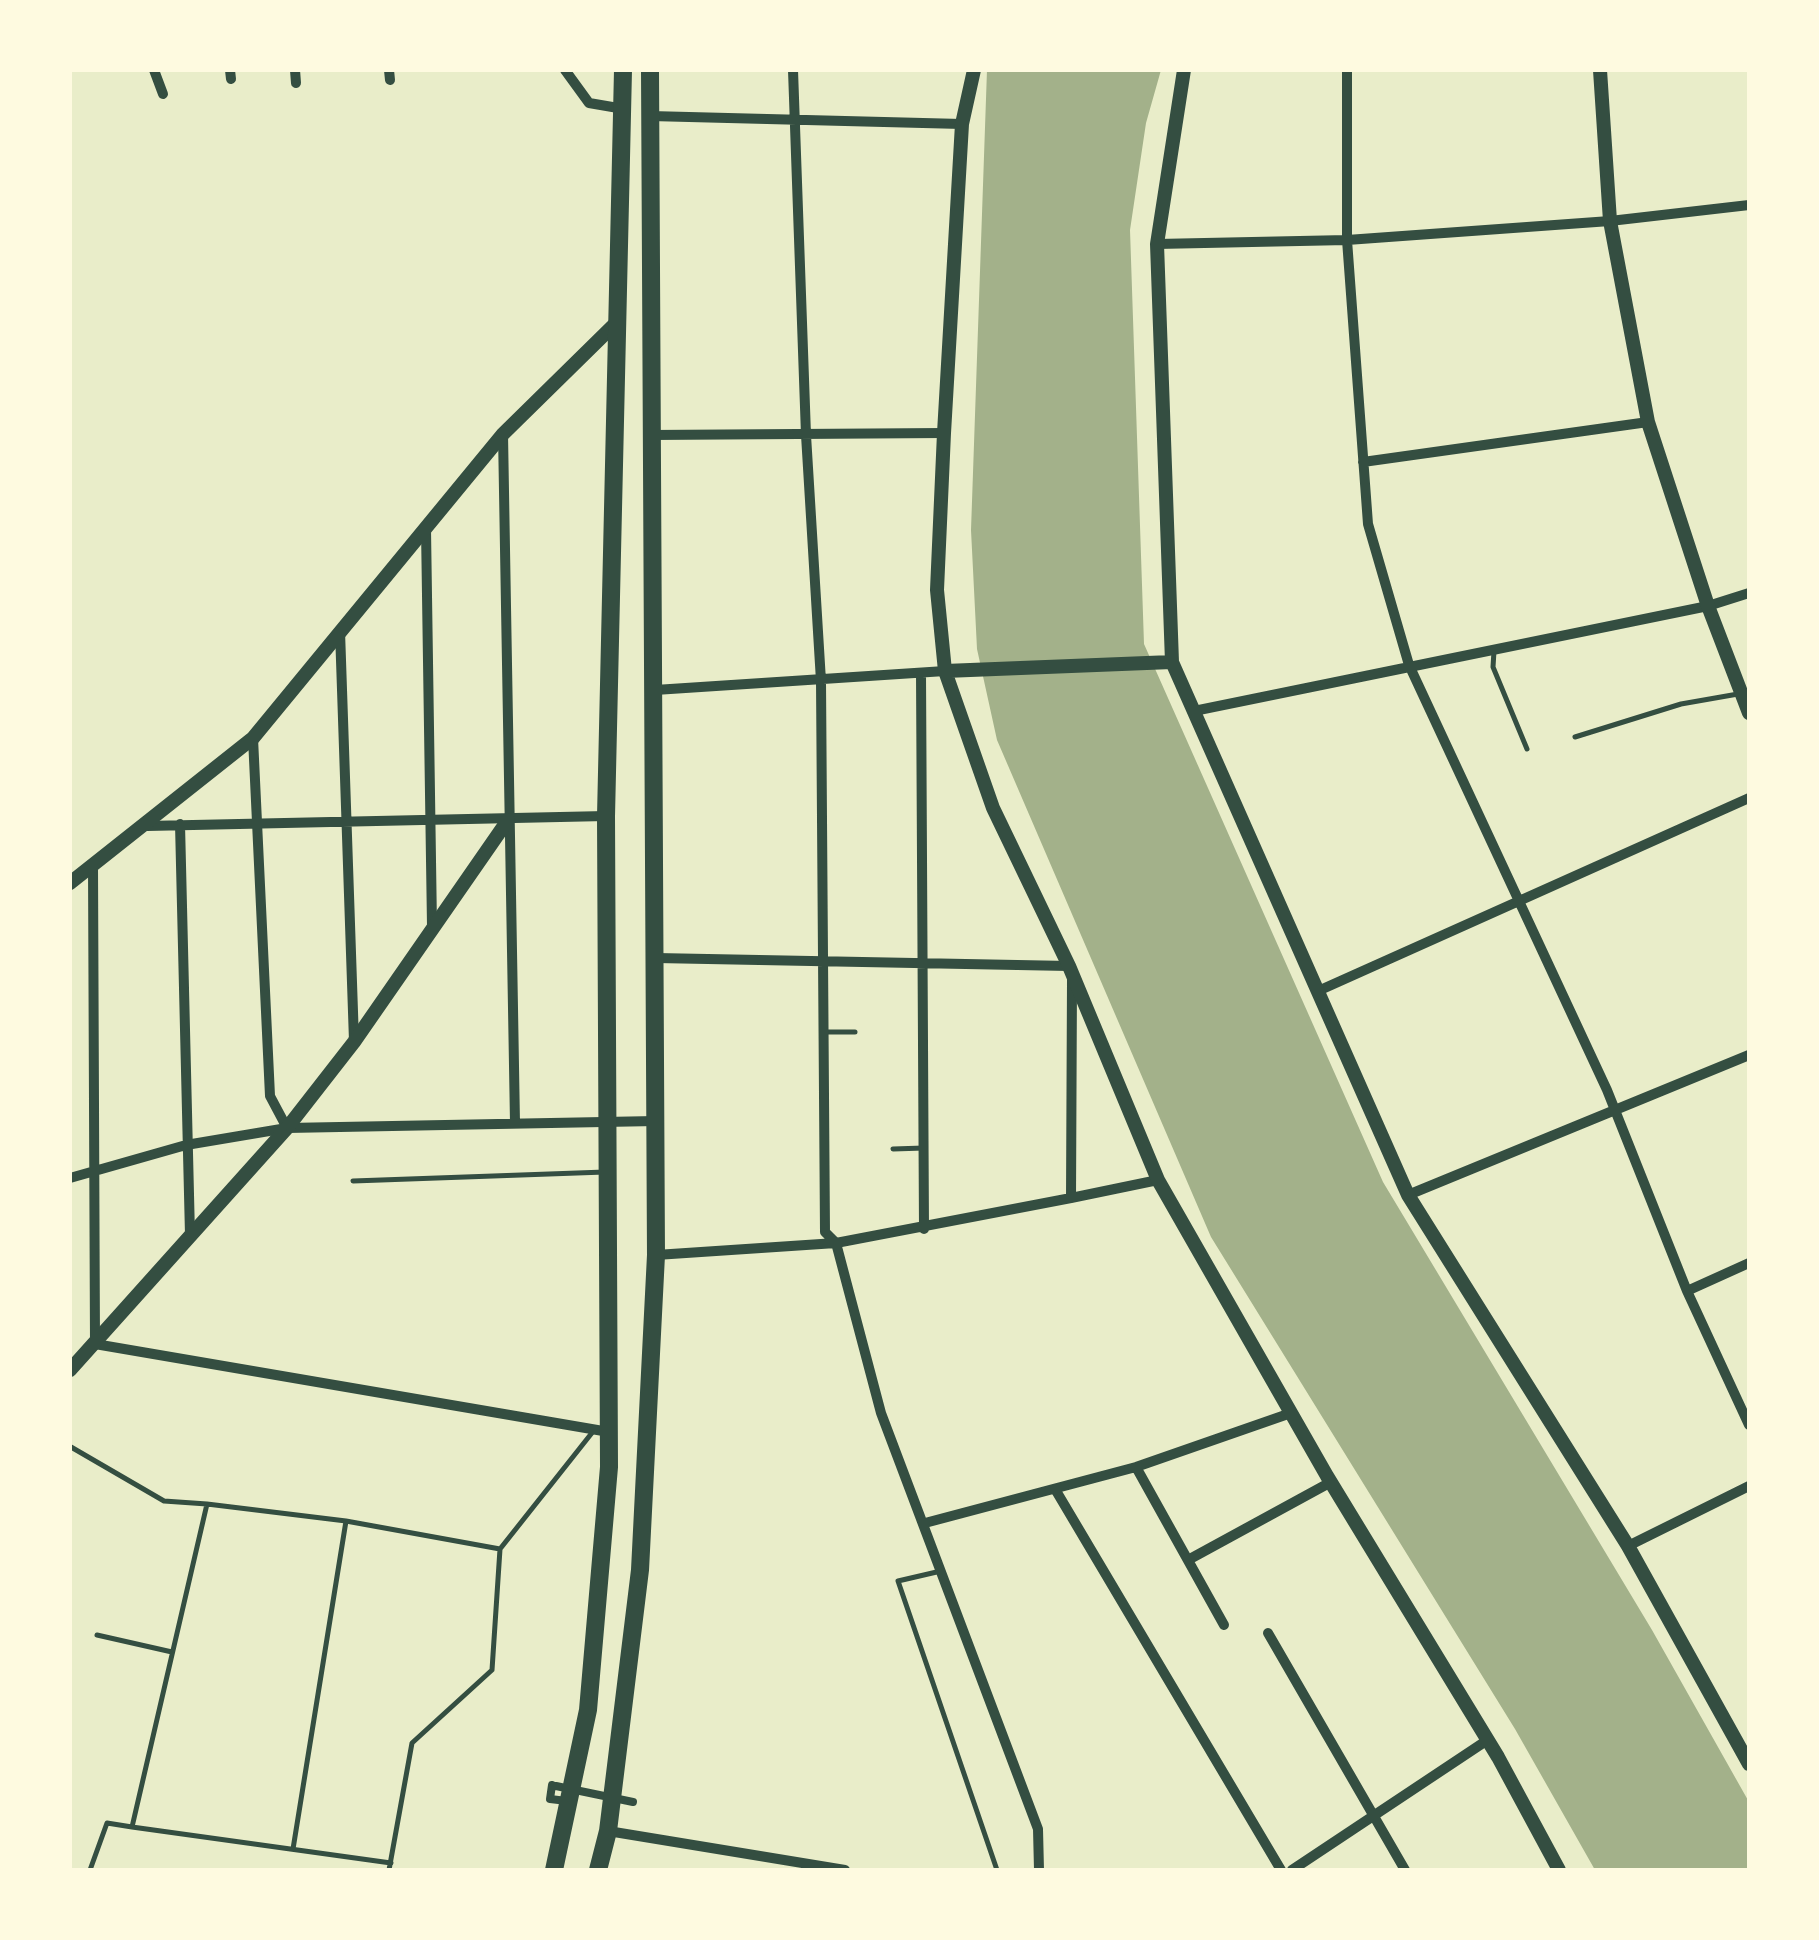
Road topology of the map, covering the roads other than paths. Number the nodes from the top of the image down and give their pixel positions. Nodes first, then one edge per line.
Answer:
1 (154, 70) edge
2 (295, 70) edge
3 (566, 70) edge
4 (623, 70) edge
5 (650, 70) edge
6 (794, 70) edge
7 (974, 70) edge
8 (1184, 70) edge
9 (1347, 70) edge
10 (1600, 70) edge
11 (296, 83) dead end
12 (163, 94) dead end
13 (624, 109) junction
14 (650, 116) junction
15 (798, 118) junction
16 (962, 124) junction
17 (1749, 204) edge
18 (1610, 221) junction
19 (1347, 240) junction
20 (1157, 244) junction
21 (619, 320) junction
22 (1648, 422) junction
23 (944, 433) junction
24 (503, 434) junction
25 (806, 434) junction
26 (650, 435) junction
27 (1364, 462) junction
28 (426, 528) junction
29 (1749, 593) edge
30 (1708, 606) junction
31 (340, 631) junction
32 (1494, 648) junction
33 (1172, 662) junction
34 (1408, 665) junction
35 (946, 671) junction
36 (922, 673) junction
37 (822, 681) junction
38 (655, 690) junction
39 (1741, 693) junction
40 (1194, 711) junction
41 (1749, 713) edge
42 (1575, 737) dead end
43 (252, 738) junction
44 (1527, 749) dead end
45 (1749, 798) edge
46 (606, 816) junction
47 (428, 819) junction
48 (508, 820) junction
49 (349, 821) junction
50 (260, 822) junction
51 (180, 824) junction
52 (147, 826) junction
53 (92, 866) junction
54 (70, 883) edge
55 (1516, 899) junction
56 (432, 926) junction
57 (656, 958) junction
58 (820, 961) junction
59 (923, 963) junction
60 (1070, 970) junction
61 (1318, 991) junction
62 (821, 1032) junction
63 (855, 1032) dead end
64 (354, 1042) junction
65 (1749, 1055) edge
66 (1614, 1108) junction
67 (656, 1120) junction
68 (608, 1121) junction
69 (515, 1123) junction
70 (287, 1128) junction
71 (186, 1146) junction
72 (924, 1148) junction
73 (893, 1149) dead end
74 (93, 1172) junction
75 (608, 1172) junction
76 (70, 1178) edge
77 (1158, 1180) junction
78 (353, 1181) dead end
79 (1408, 1195) junction
80 (1070, 1198) junction
81 (924, 1228) junction
82 (190, 1235) junction
83 (836, 1243) junction
84 (656, 1254) junction
85 (1749, 1263) edge
86 (1687, 1290) junction
87 (95, 1344) junction
88 (70, 1370) edge
89 (1291, 1413) junction
90 (1749, 1426) edge
91 (602, 1430) junction
92 (71, 1447) edge
93 (1136, 1467) junction
94 (1331, 1482) junction
95 (1749, 1486) edge
96 (1055, 1489) junction
97 (207, 1504) junction
98 (346, 1521) junction
99 (925, 1523) junction
100 (1628, 1546) junction
101 (500, 1549) junction
102 (1188, 1560) junction
103 (944, 1570) junction
104 (1224, 1625) dead end
105 (1268, 1633) dead end
106 (97, 1635) dead end
107 (172, 1652) junction
108 (1486, 1740) junction
109 (1749, 1764) edge
110 (559, 1791) junction
111 (633, 1802) dead end
112 (1373, 1812) junction
113 (132, 1827) junction
114 (608, 1831) junction
115 (293, 1849) junction
116 (390, 1866) edge
117 (90, 1870) edge
118 (554, 1870) edge
119 (598, 1870) edge
120 (844, 1870) edge
121 (997, 1870) edge
122 (1039, 1870) edge
123 (1281, 1870) edge
124 (1292, 1870) edge
125 (1405, 1870) edge
126 (1558, 1870) edge

1 - 12 street
2 - 11 street
3 - 13 street
4 - 13 main road
5 - 14 main road
6 - 15 street
7 - 16 street
8 - 20 street
9 - 19 street
10 - 18 street
13 - 21 main road
14 - 15 street
14 - 26 main road
15 - 16 street
15 - 25 street
16 - 23 street
17 - 18 street
18 - 19 street
18 - 22 street
19 - 20 street
19 - 27 street
20 - 33 street
21 - 24 street
21 - 46 main road
22 - 27 street
22 - 30 street
23 - 25 street
23 - 35 street
24 - 28 street
24 - 48 street
25 - 26 street
25 - 37 street
26 - 38 main road
27 - 34 street
28 - 31 street
28 - 47 street
29 - 30 street
30 - 32 street
30 - 39 street
31 - 43 street
31 - 49 street
32 - 34 street
32 - 44 lane
33 - 35 street
33 - 40 street
34 - 40 street
34 - 55 street
35 - 36 street
35 - 60 street
36 - 37 street
36 - 59 street
37 - 38 street
37 - 58 street
38 - 57 main road
39 - 41 street
39 - 42 lane
40 - 61 street
43 - 50 street
43 - 52 street
45 - 55 street
46 - 48 street
46 - 68 main road
47 - 48 street
47 - 49 street
47 - 56 street
48 - 56 street
48 - 69 street
49 - 50 street
49 - 64 street
50 - 51 street
50 - 70 street
51 - 52 street
51 - 71 street
52 - 53 street
53 - 54 street
53 - 74 street
55 - 61 street
55 - 66 street
56 - 64 street
57 - 58 street
57 - 67 main road
58 - 59 street
58 - 62 street
59 - 60 street
59 - 72 street
60 - 77 street
60 - 80 street
61 - 79 street
62 - 63 lane
62 - 83 street
64 - 70 street
65 - 66 street
66 - 79 street
66 - 86 street
67 - 68 street
67 - 84 main road
68 - 69 street
68 - 75 main road
69 - 70 street
70 - 71 street
70 - 82 street
71 - 74 street
71 - 82 street
72 - 73 lane
72 - 81 street
74 - 76 street
74 - 87 street
75 - 78 lane
75 - 91 main road
77 - 80 street
77 - 89 street
79 - 100 street
80 - 81 street
81 - 83 street
82 - 87 street
83 - 84 street
83 - 99 street
84 - 114 main road
85 - 86 street
86 - 90 street
87 - 88 street
87 - 91 street
89 - 93 street
89 - 94 street
91 - 101 lane
91 - 110 main road
92 - 97 lane
93 - 96 street
93 - 102 street
94 - 102 street
94 - 108 street
95 - 100 street
96 - 99 street
96 - 123 street
97 - 98 lane
97 - 107 lane
98 - 101 lane
98 - 115 lane
99 - 103 street
100 - 109 street
101 - 116 lane
102 - 104 street
103 - 121 lane
103 - 122 street
105 - 112 street
106 - 107 lane
107 - 113 lane
108 - 112 street
108 - 126 street
110 - 111 street
110 - 118 main road
112 - 124 street
112 - 125 street
113 - 115 lane
113 - 117 lane
114 - 119 main road
114 - 120 street
115 - 116 lane

